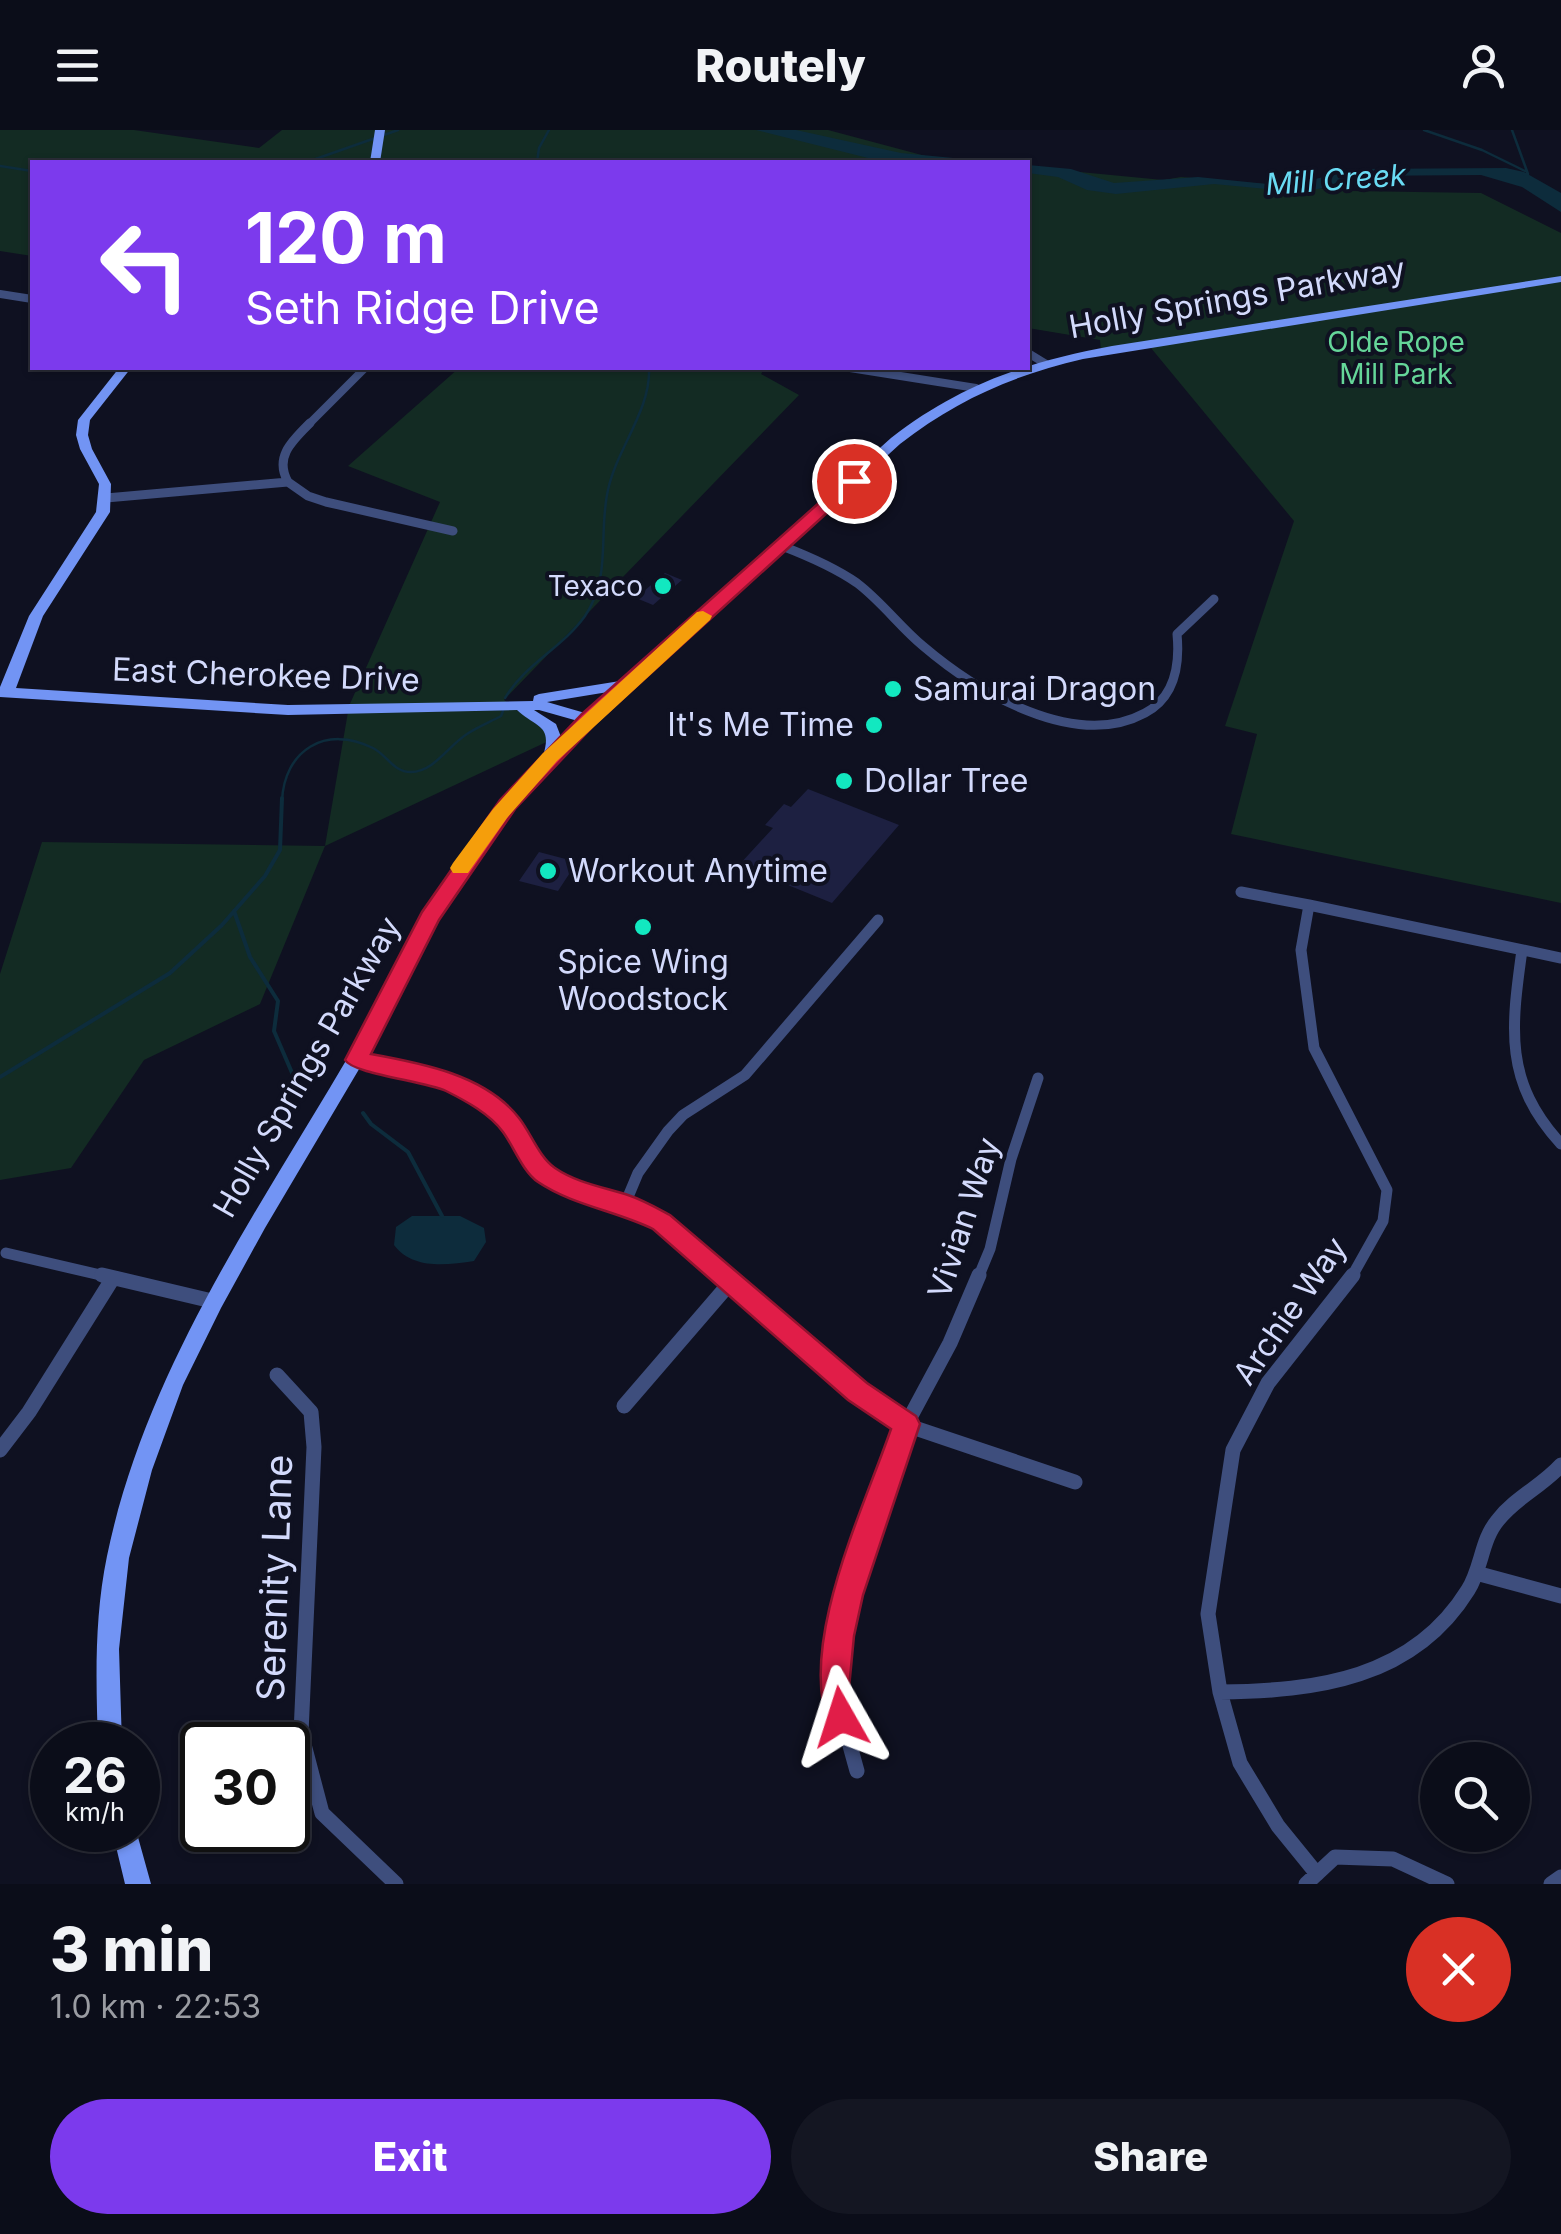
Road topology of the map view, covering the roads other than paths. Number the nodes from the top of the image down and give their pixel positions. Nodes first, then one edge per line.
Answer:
1 (380, 131) edge
2 (375, 160) edge
3 (1561, 279) edge
4 (0, 294) edge
5 (30, 299) edge
6 (1030, 354) edge
7 (1046, 364) junction
8 (1030, 369) edge
9 (123, 370) edge
10 (364, 370) edge
11 (863, 370) edge
12 (1028, 370) edge
13 (976, 388) junction
14 (288, 482) junction
15 (106, 498) junction
16 (454, 530) dead end
17 (782, 546) junction
18 (1214, 599) dead end
19 (627, 684) junction
20 (4, 692) edge
21 (514, 705) junction
22 (589, 719) junction
23 (550, 757) junction
24 (1241, 892) dead end
25 (1309, 906) junction
26 (878, 920) dead end
27 (1522, 950) junction
28 (1561, 958) edge
29 (356, 1060) junction
30 (1038, 1078) dead end
31 (1561, 1144) edge
32 (625, 1204) junction
33 (6, 1253) dead end
34 (114, 1278) junction
35 (730, 1283) junction
36 (212, 1300) junction
37 (277, 1374) dead end
38 (624, 1406) dead end
39 (906, 1424) junction
40 (0, 1450) edge
41 (1561, 1465) edge
42 (1075, 1482) dead end
43 (1476, 1573) junction
44 (1561, 1596) edge
45 (1220, 1692) junction
46 (109, 1722) edge
47 (858, 1771) dead end
48 (130, 1852) edge
49 (1561, 1877) edge
50 (1312, 1879) edge
51 (138, 1884) edge
52 (396, 1884) edge
53 (1447, 1884) edge
54 (1551, 1884) edge

1 - 2 main road
3 - 7 main road, Holly Springs Parkway
4 - 5 street
6 - 7 street
7 - 8 main road, Holly Springs Parkway
9 - 15 main road
10 - 14 street
11 - 13 street
12 - 13 main road, Holly Springs Parkway
13 - 17 main road, Holly Springs Parkway
14 - 15 street
14 - 16 street
15 - 20 main road
17 - 18 street
17 - 19 main road, Holly Springs Parkway
19 - 21 main road
19 - 22 main road, Holly Springs Parkway
20 - 21 main road, East Cherokee Drive
21 - 22 main road, East Cherokee Drive
21 - 23 main road
22 - 23 main road, Holly Springs Parkway
23 - 29 main road, Holly Springs Parkway
24 - 25 street
25 - 27 street
25 - 45 street, Archie Way
26 - 32 street
27 - 28 street
27 - 31 street
29 - 32 street
29 - 36 main road, Holly Springs Parkway
30 - 39 street, Vivian Way
32 - 35 street
33 - 34 street
34 - 36 street
34 - 40 street
35 - 38 street
35 - 39 street
36 - 46 main road, Holly Springs Parkway
37 - 52 street, Serenity Lane
39 - 42 street
39 - 47 street, Vivian Way
41 - 43 street
43 - 44 street
43 - 45 street
45 - 50 street, Archie Way
48 - 51 main road
49 - 54 street
50 - 53 street

